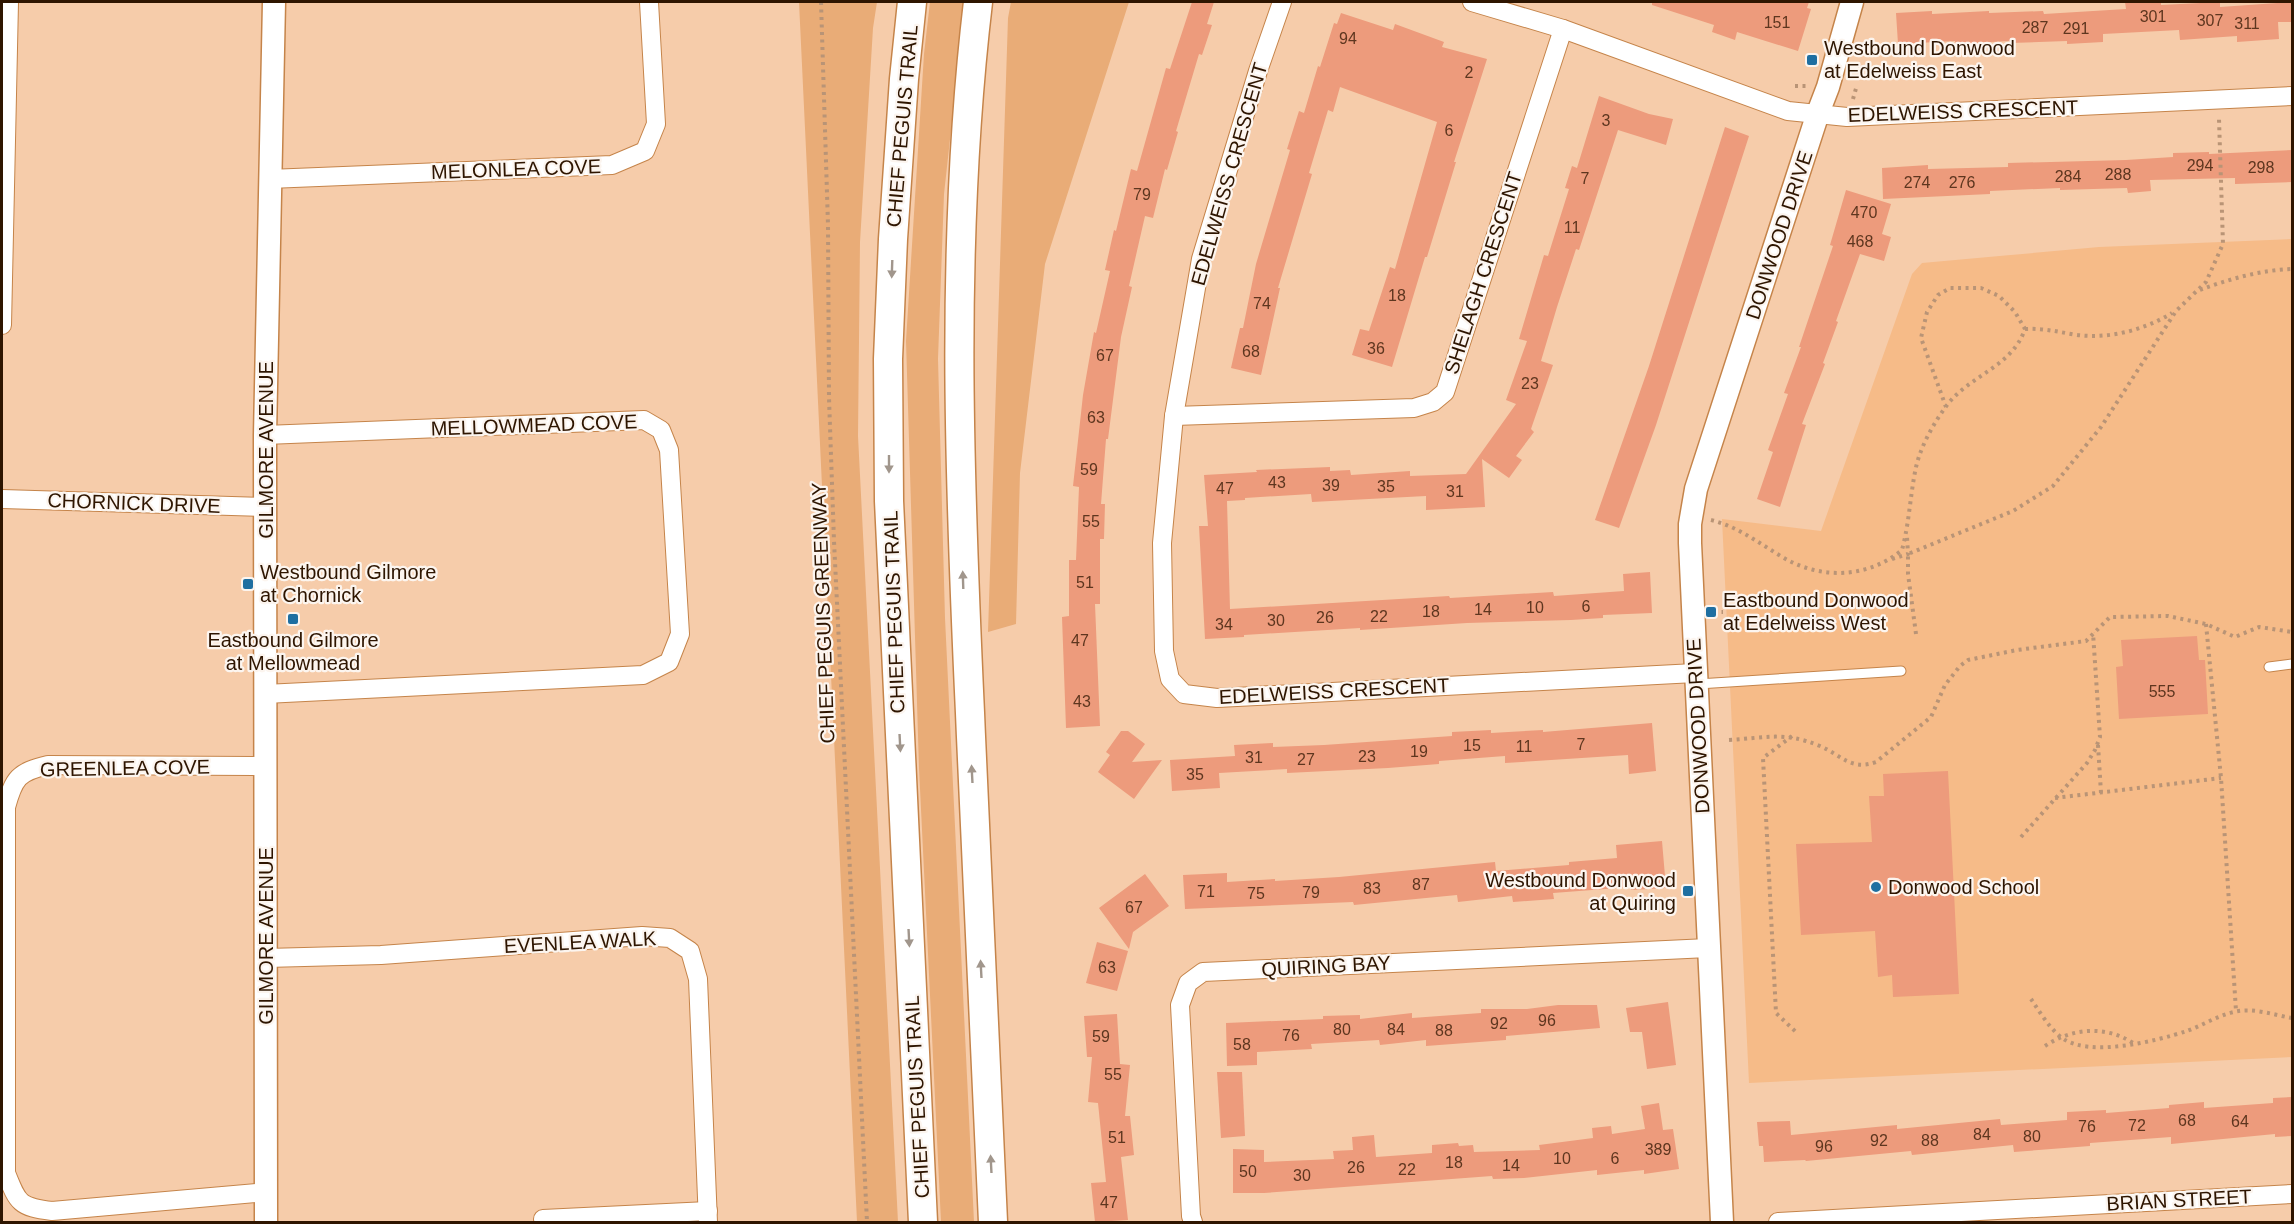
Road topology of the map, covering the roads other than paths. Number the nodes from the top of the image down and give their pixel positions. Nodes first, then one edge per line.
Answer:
1 (9, 2) edge
2 (274, 2) edge
3 (649, 2) edge
4 (912, 2) edge
5 (978, 2) edge
6 (1282, 2) edge
7 (1472, 2) edge
8 (1852, 2) edge
9 (1563, 29) junction
10 (2292, 96) edge
11 (1818, 113) junction
12 (269, 179) junction
13 (3, 230) edge
14 (2, 325) edge
15 (1174, 416) junction
16 (265, 435) junction
17 (2, 499) edge
18 (266, 507) junction
19 (2292, 664) edge
20 (2269, 667) dead end
21 (1901, 670) dead end
22 (1695, 678) junction
23 (265, 694) junction
24 (266, 766) junction
25 (1708, 948) junction
26 (266, 958) junction
27 (267, 1192) junction
28 (2292, 1194) edge
29 (708, 1217) edge
30 (543, 1219) dead end
31 (266, 1222) edge
32 (923, 1222) edge
33 (993, 1222) edge
34 (1193, 1222) edge
35 (1722, 1222) edge
36 (1778, 1222) edge

1 - 13 street
2 - 12 street, GILMORE AVENUE
3 - 12 street, MELONLEA COVE
4 -> 32 main road, CHIEF PEGUIS TRAIL
33 -> 5 main road
6 - 15 street, EDELWEISS CRESCENT
7 - 9 street, EDELWEISS CRESCENT
8 - 11 street, DONWOOD DRIVE
9 - 11 street, EDELWEISS CRESCENT
9 - 15 street, SHELAGH CRESCENT
10 - 11 street, EDELWEISS CRESCENT
11 - 22 street, DONWOOD DRIVE
12 - 16 street, GILMORE AVENUE
13 - 14 street
15 - 22 street, EDELWEISS CRESCENT
16 - 18 street, GILMORE AVENUE
16 - 23 street, MELLOWMEAD COVE
17 - 18 street, CHORNICK DRIVE
18 - 23 street, GILMORE AVENUE
19 - 20 lane
21 - 22 lane
22 - 25 street, DONWOOD DRIVE
23 - 24 street, GILMORE AVENUE
24 - 26 street, GILMORE AVENUE
24 - 27 street, GREENLEA COVE
25 - 34 street, QUIRING BAY
25 - 35 street, DONWOOD DRIVE
26 - 27 street, GILMORE AVENUE
26 - 29 street, EVENLEA WALK
27 - 31 street, GILMORE AVENUE
28 - 36 street, BRIAN STREET
29 - 30 street

